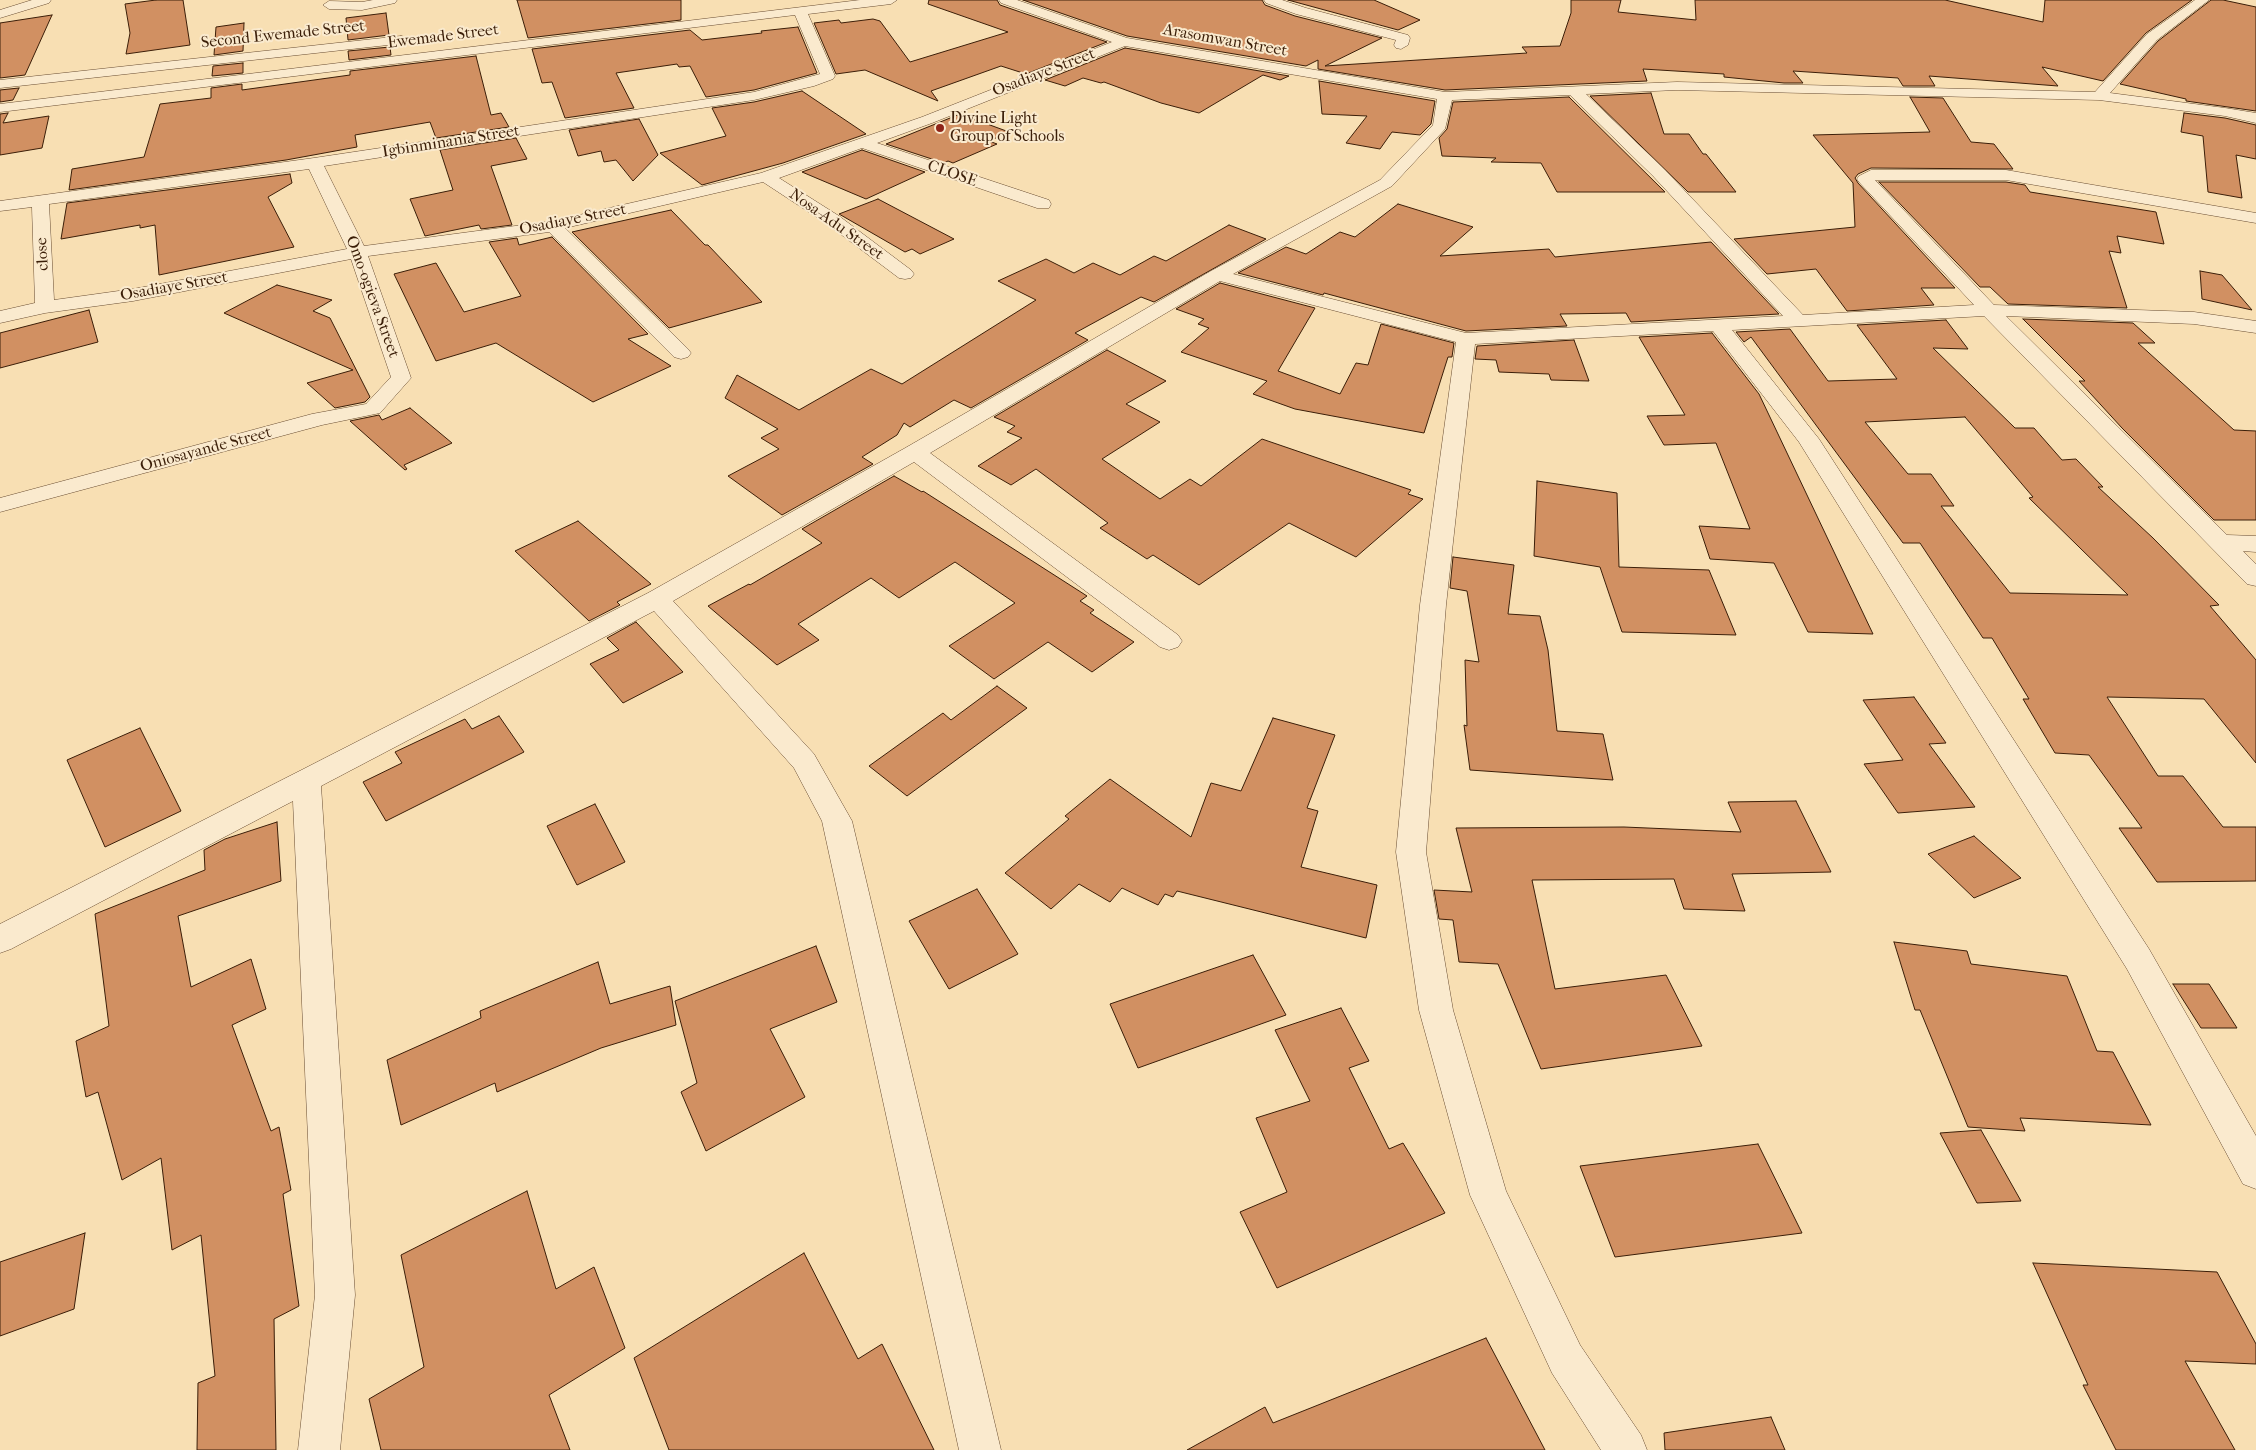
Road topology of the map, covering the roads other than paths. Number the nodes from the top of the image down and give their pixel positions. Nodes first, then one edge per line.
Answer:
1 (45, 0) edge
2 (391, 0) edge
3 (891, 0) edge
4 (1005, 0) edge
5 (1270, 0) edge
6 (2203, 0) edge
7 (330, 4) dead end
8 (800, 11) junction
9 (0, 14) edge
10 (414, 39) dead end
11 (1124, 42) junction
12 (1401, 45) dead end
13 (0, 84) edge
14 (1574, 91) junction
15 (1445, 96) junction
16 (2099, 96) junction
17 (0, 108) edge
18 (2256, 118) edge
19 (861, 143) junction
20 (314, 163) junction
21 (766, 177) junction
22 (40, 201) junction
23 (1044, 204) dead end
24 (0, 206) edge
25 (2256, 218) edge
26 (553, 226) junction
27 (358, 252) junction
28 (905, 274) dead end
29 (1217, 275) junction
30 (45, 308) junction
31 (1989, 310) junction
32 (0, 317) edge
33 (1799, 321) junction
34 (1719, 326) junction
35 (2256, 327) edge
36 (1466, 339) junction
37 (681, 353) dead end
38 (401, 378) joint
39 (915, 452) junction
40 (0, 505) edge
41 (2220, 542) junction
42 (2256, 544) edge
43 (2256, 578) edge
44 (657, 599) junction
45 (1168, 641) dead end
46 (306, 781) junction
47 (0, 939) edge
48 (2256, 1171) edge
49 (319, 1450) edge
50 (980, 1450) edge
51 (1626, 1450) edge

1 - 9 street
2 - 7 street
3 - 8 street, Ewemade Street
4 - 11 street, Arasomwan Street
5 - 12 street
6 - 16 street
8 - 17 street, Ewemade Street
8 - 20 street, Igbinminania Street
10 - 13 street, Second Ewemade Street
11 - 15 street, Arasomwan Street
11 - 19 street, Osadiaye Street
14 - 15 street, Arasomwan Street
14 - 16 street, Arasomwan Street
14 - 33 street
15 - 29 street
16 - 18 street, Arasomwan Street
19 - 21 street, Osadiaye Street
19 - 23 street, CLOSE
20 - 22 street, Igbinminania Street
20 - 27 street, Omo-ogieva Street
21 - 26 street, Osadiaye Street
21 - 28 street, Nosa-Adu Street
22 - 24 street, Igbinminania Street
22 - 30 street, close
25 - 31 street
26 - 27 street, Osadiaye Street
26 - 37 street
27 - 30 street, Osadiaye Street
27 - 38 street, Omo-ogieva Street
29 - 36 street
29 - 39 street
30 - 32 street, Osadiaye Street
31 - 33 street
31 - 35 street
31 - 41 street
33 - 34 street
34 - 36 street
34 - 48 street
36 - 51 street
38 - 40 street, Oniosayande Street
39 - 44 street
39 - 45 street
41 - 42 street
41 - 43 street
44 - 46 street
44 - 50 street
46 - 47 street
46 - 49 street

